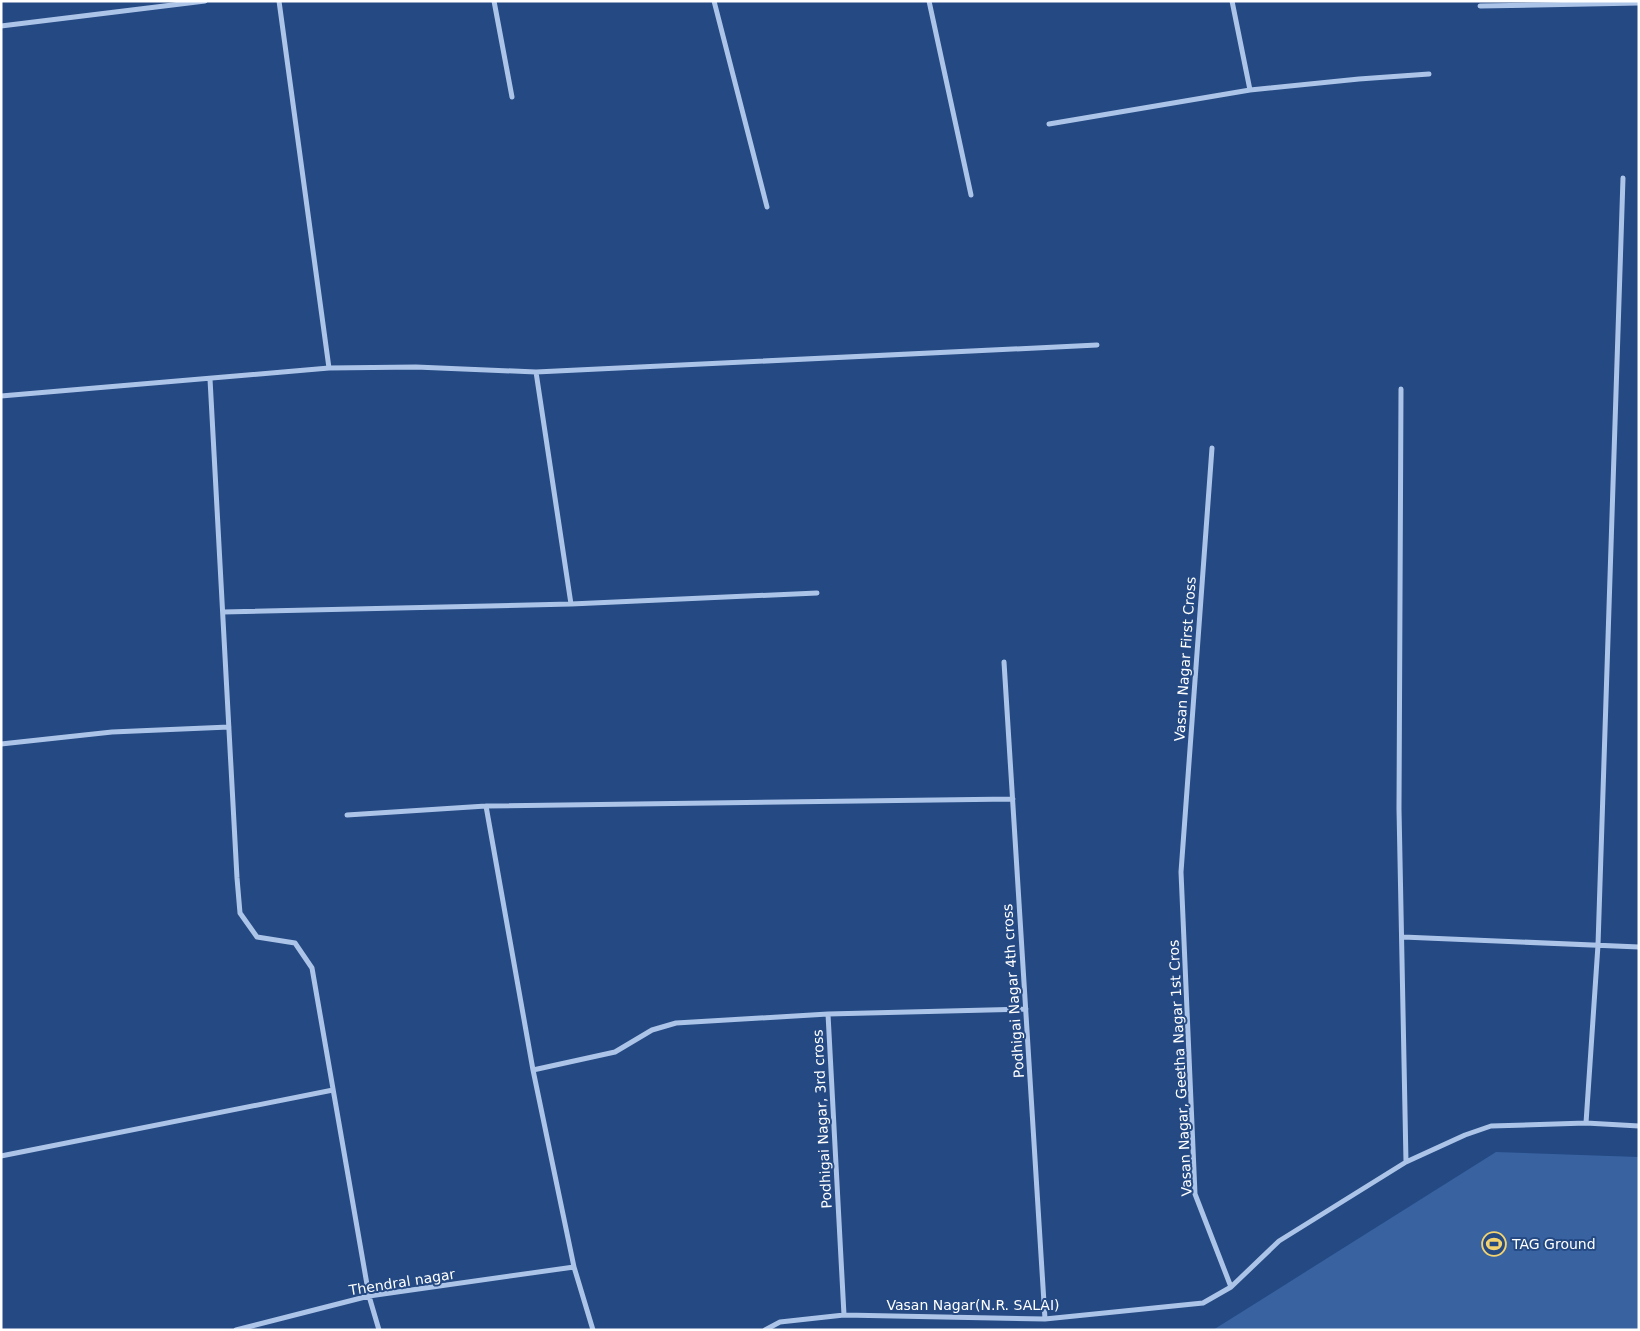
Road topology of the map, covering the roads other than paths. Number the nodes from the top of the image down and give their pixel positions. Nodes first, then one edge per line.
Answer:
1 (205, 1) edge
2 (279, 1) edge
3 (494, 1) edge
4 (714, 1) edge
5 (929, 1) edge
6 (1232, 1) edge
7 (1639, 3) edge
8 (1480, 6) dead end
9 (1, 26) edge
10 (1429, 74) dead end
11 (1250, 90) junction
12 (512, 97) dead end
13 (1049, 124) dead end
14 (1623, 178) dead end
15 (972, 195) dead end
16 (767, 206) dead end
17 (1097, 345) dead end
18 (329, 368) junction
19 (536, 372) junction
20 (210, 379) junction
21 (1401, 389) dead end
22 (1, 396) edge
23 (1212, 448) dead end
24 (817, 592) dead end
25 (571, 604) junction
26 (223, 612) junction
27 (1004, 662) dead end
28 (229, 727) junction
29 (1, 744) edge
30 (1013, 799) junction
31 (486, 806) junction
32 (347, 815) dead end
33 (1181, 872) joint
34 (1403, 937) junction
35 (1598, 945) junction
36 (1639, 947) edge
37 (1026, 1009) junction
38 (828, 1014) junction
39 (533, 1070) junction
40 (333, 1090) junction
41 (1586, 1123) junction
42 (1639, 1126) edge
43 (1, 1156) edge
44 (1406, 1162) junction
45 (574, 1267) junction
46 (1231, 1287) junction
47 (369, 1296) junction
48 (844, 1315) junction
49 (1045, 1319) junction
50 (236, 1330) edge
51 (379, 1330) edge
52 (593, 1330) edge
53 (765, 1330) edge

1 - 9 street
2 - 18 street
3 - 12 street
4 - 16 street
5 - 15 street
6 - 11 street
7 - 8 street
10 - 11 street
11 - 13 street
14 - 35 street
17 - 19 street
18 - 19 street
18 - 20 street
19 - 25 street
20 - 22 street
20 - 26 street
21 - 34 street
23 - 33 street, Vasan Nagar First Cross
24 - 25 street
25 - 26 street
26 - 28 street
27 - 30 street, Podhigai Nagar 4th cross
28 - 29 street
28 - 40 street
30 - 31 street
30 - 37 street, Podhigai Nagar 4th cross
31 - 32 street
31 - 39 street
33 - 46 street, Vasan Nagar, Geetha Nagar 1st Cros
34 - 35 street
34 - 44 street
35 - 36 street
35 - 41 street
37 - 38 street
37 - 49 street, Podhigai Nagar 4th cross
38 - 39 street, Podhigai Nagar, 3rd cross
38 - 48 street, Podhigai Nagar, 3rd cross
39 - 45 street
40 - 43 street
40 - 47 street
41 - 42 street, Vasan Nagar(N.R. SALAI)
41 - 44 street, Vasan Nagar(N.R. SALAI)
44 - 46 street, Vasan Nagar(N.R. SALAI)
45 - 47 street, Thendral nagar
45 - 52 street
46 - 49 street, Vasan Nagar(N.R. SALAI)
47 - 50 street, Thendral nagar
47 - 51 street
48 - 49 street, Vasan Nagar(N.R. SALAI)
48 - 53 street, Vasan Nagar(N.R. SALAI)

